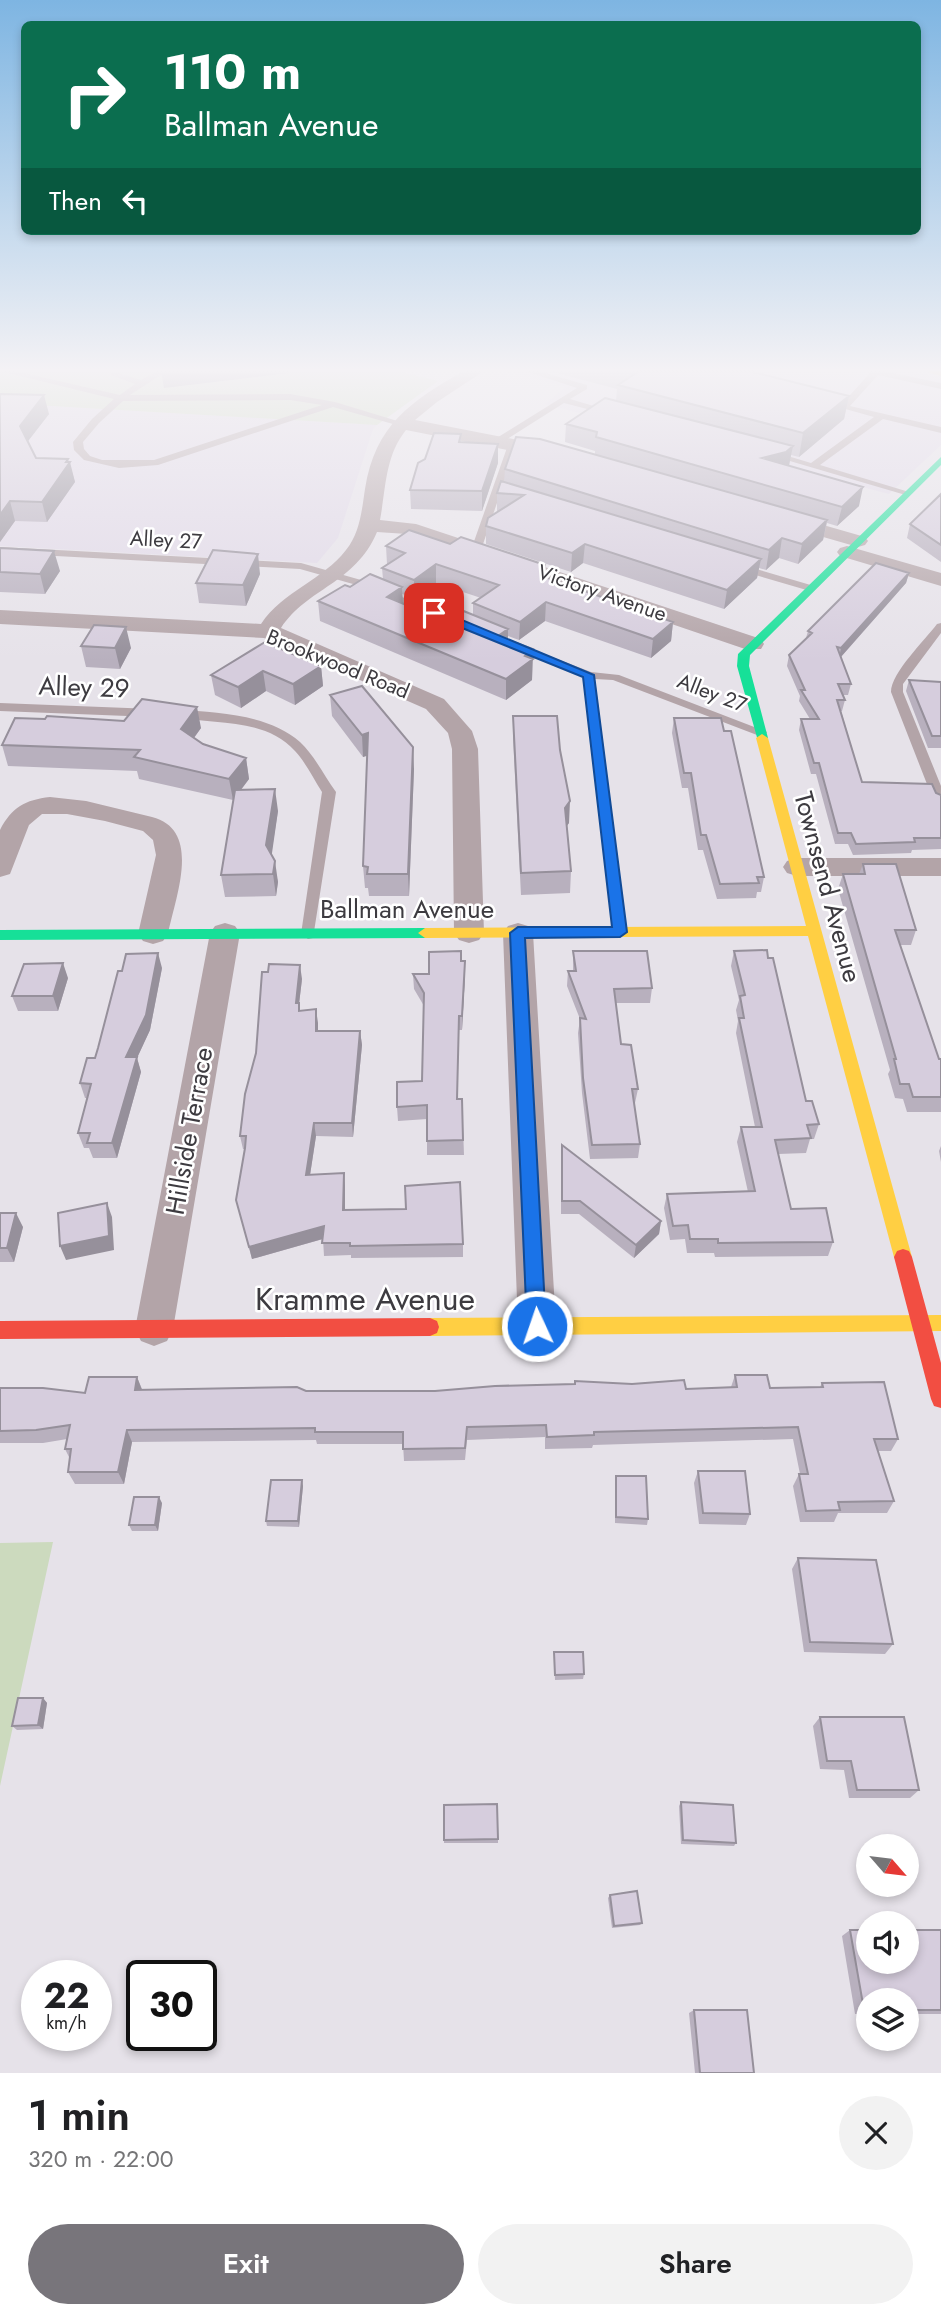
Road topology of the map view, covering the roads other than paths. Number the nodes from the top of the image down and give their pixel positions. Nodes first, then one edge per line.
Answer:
1 (379, 468) edge
2 (500, 468) edge
3 (819, 468) edge
4 (933, 468) edge
5 (496, 492) junction
6 (906, 494) junction
7 (509, 496) edge
8 (764, 514) edge
9 (369, 525) junction
10 (853, 547) junction
11 (0, 550) edge
12 (475, 550) junction
13 (733, 565) edge
14 (332, 574) junction
15 (941, 580) edge
16 (810, 589) junction
17 (0, 617) edge
18 (941, 626) edge
19 (472, 628) edge
20 (268, 631) junction
21 (498, 639) edge
22 (753, 644) junction
23 (589, 675) junction
24 (0, 707) edge
25 (761, 732) junction
26 (941, 802) edge
27 (797, 867) junction
28 (941, 867) edge
29 (0, 868) edge
30 (814, 931) junction
31 (620, 932) junction
32 (225, 933) junction
33 (469, 933) junction
34 (518, 933) junction
35 (153, 934) junction
36 (309, 934) junction
37 (0, 935) edge
38 (920, 1323) junction
39 (941, 1323) edge
40 (537, 1326) junction
41 (154, 1329) junction
42 (0, 1330) edge
43 (941, 1399) edge

1 - 9 street
2 - 5 lane
3 - 6 lane
4 - 6 street
5 - 7 lane
5 - 12 lane
6 - 10 street
8 - 10 street
9 - 12 street, Victory Avenue
9 - 14 street
10 - 15 street
10 - 16 street
11 - 14 lane, Alley 27
12 - 22 street, Victory Avenue
13 - 16 lane
14 - 19 lane, Alley 27
14 - 20 street
16 - 22 street
17 - 20 street, Brookwood Road
18 - 26 lane
20 - 33 street, Brookwood Road
21 - 23 lane, Alley 27
22 - 25 street, Townsend Avenue
23 - 25 lane, Alley 27
23 - 31 lane
24 - 36 lane, Alley 29
25 - 27 street, Townsend Avenue
27 - 28 street
27 - 30 street, Townsend Avenue
29 - 35 street
30 - 31 street, Ballman Avenue
30 - 38 street, Townsend Avenue
31 - 34 street, Ballman Avenue
32 - 35 street, Ballman Avenue
32 - 36 street, Ballman Avenue
32 - 41 street, Hillside Terrace
33 - 34 street, Ballman Avenue
33 - 36 street, Ballman Avenue
34 - 40 street
35 - 37 street, Ballman Avenue
38 - 39 street, Kramme Avenue
38 - 40 street, Kramme Avenue
38 - 43 street, Townsend Avenue
40 - 41 street, Kramme Avenue
41 - 42 street, Kramme Avenue

